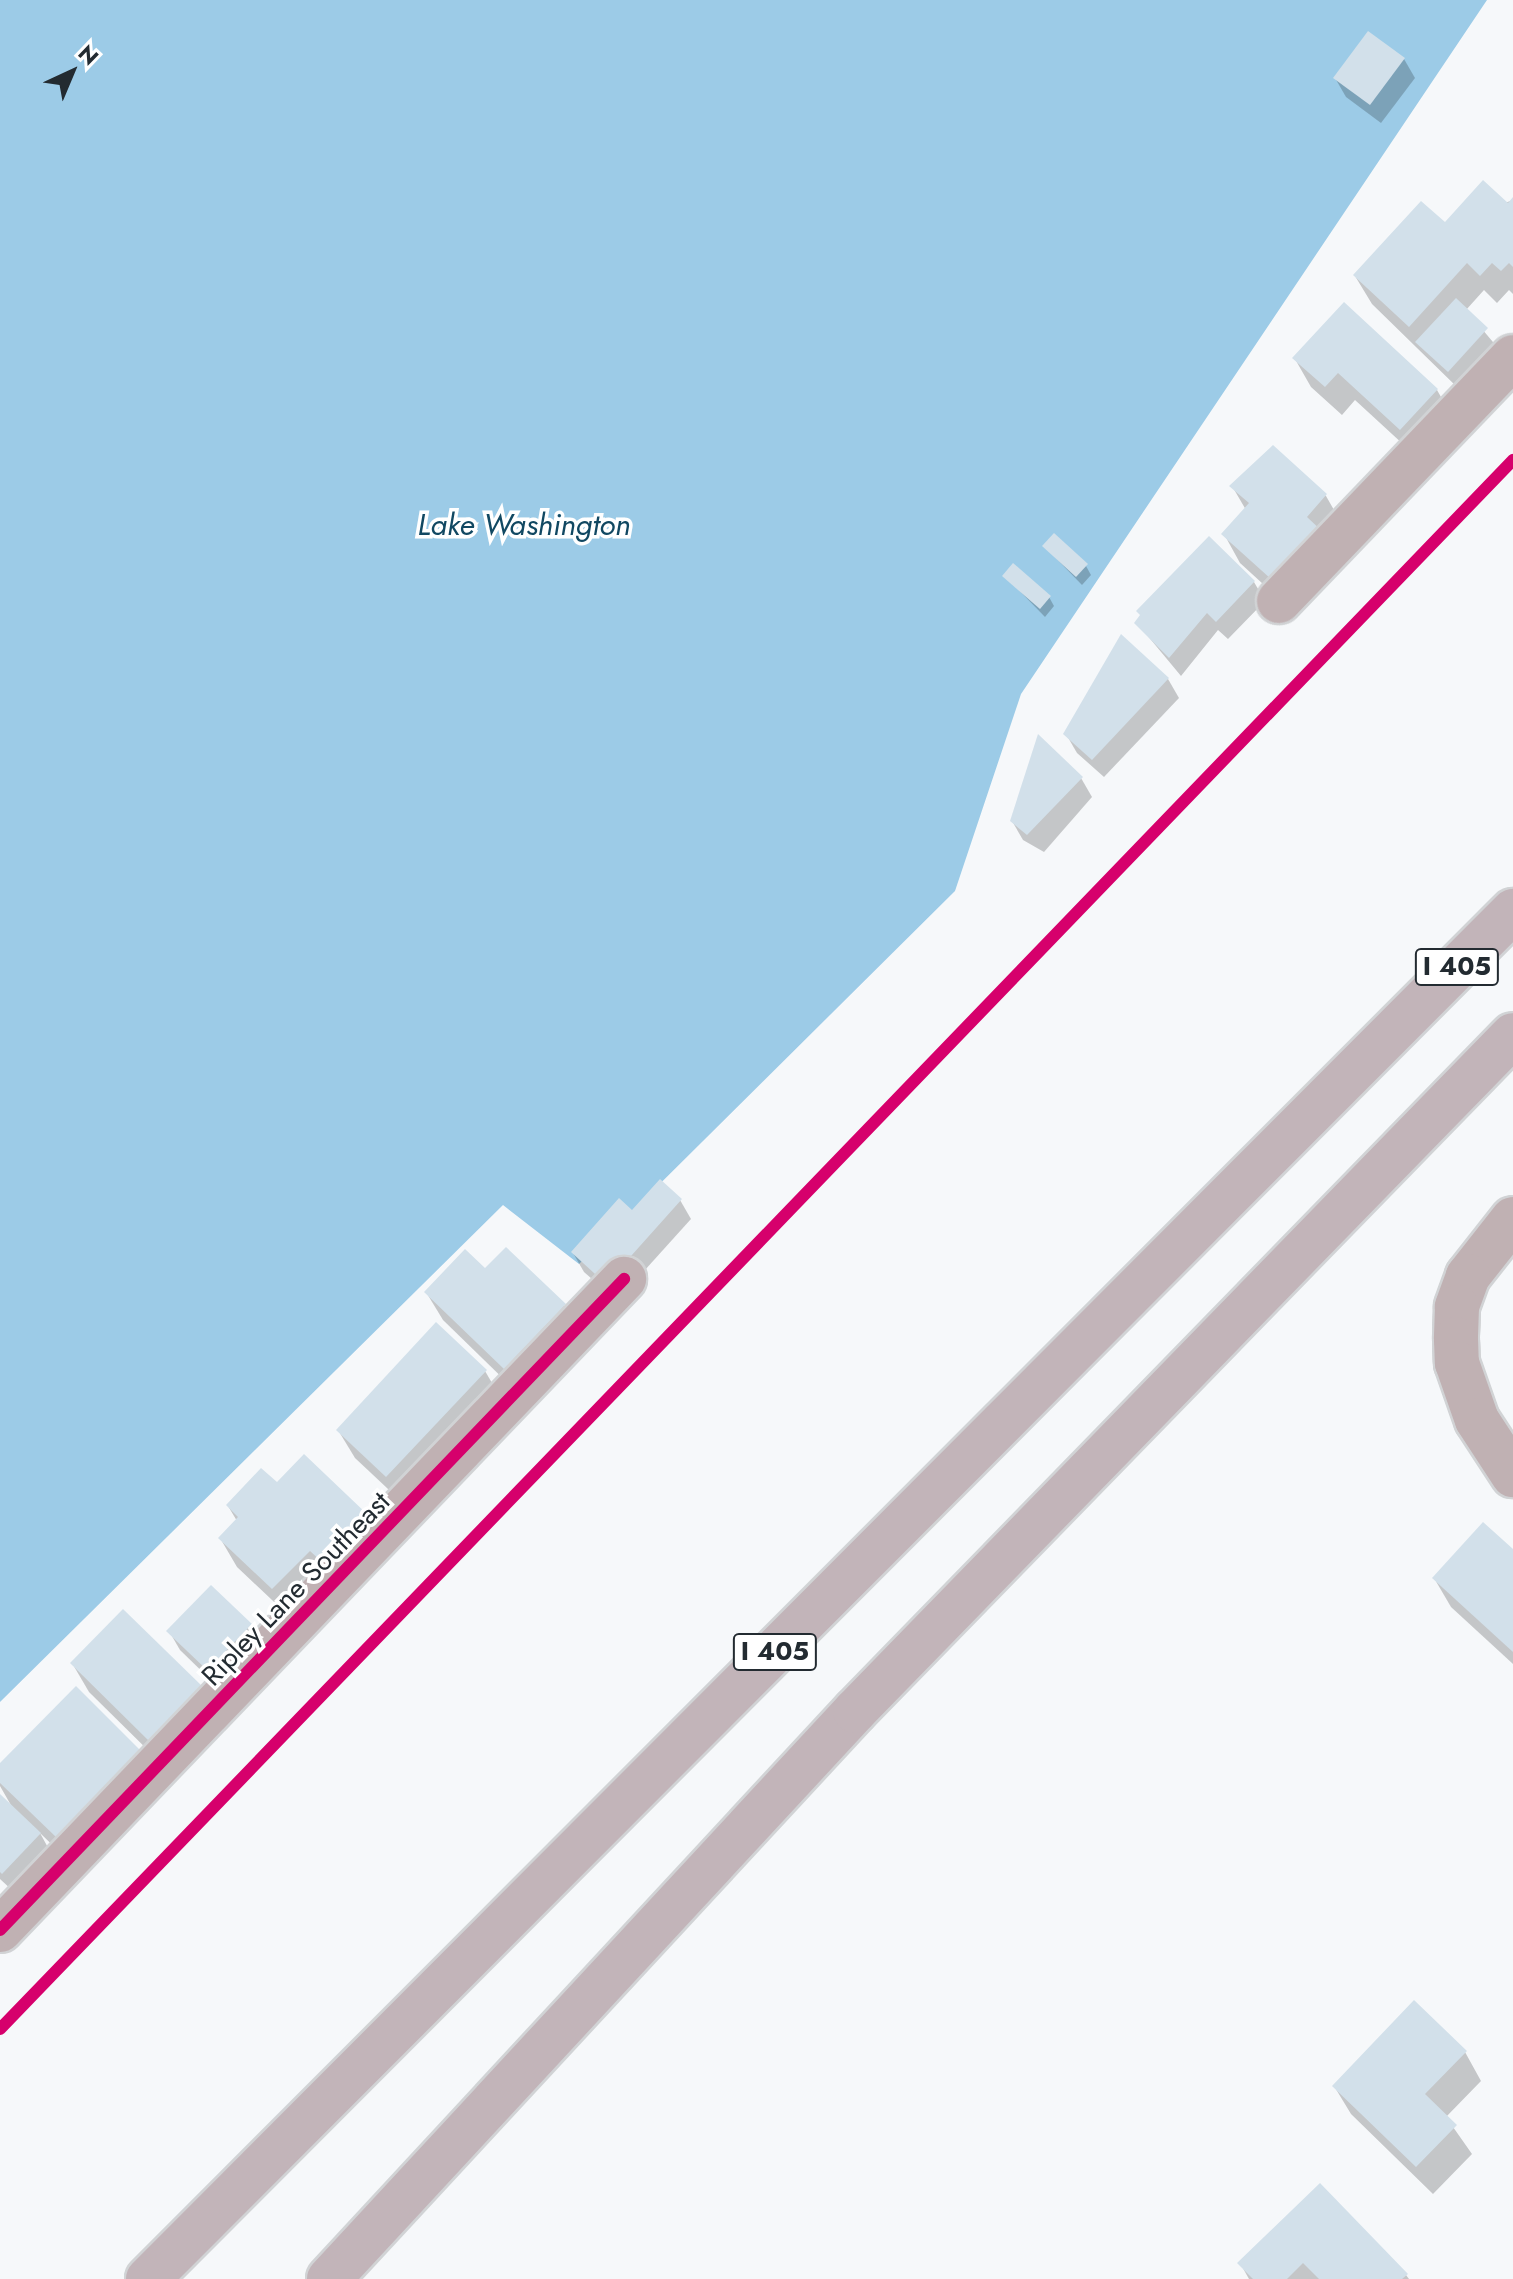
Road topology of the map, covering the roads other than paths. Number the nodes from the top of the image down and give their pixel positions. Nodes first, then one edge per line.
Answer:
1 (1513, 357) edge
2 (1279, 601) dead end
3 (1513, 911) edge
4 (1513, 1035) edge
5 (1513, 1219) edge
6 (624, 1279) dead end
7 (1513, 1475) edge
8 (0, 1930) edge
9 (148, 2279) edge
10 (329, 2279) edge

1 - 2 street
3 - 9 highway, I 405
4 - 10 highway
5 - 7 street
6 - 8 street, Ripley Lane Southeast

